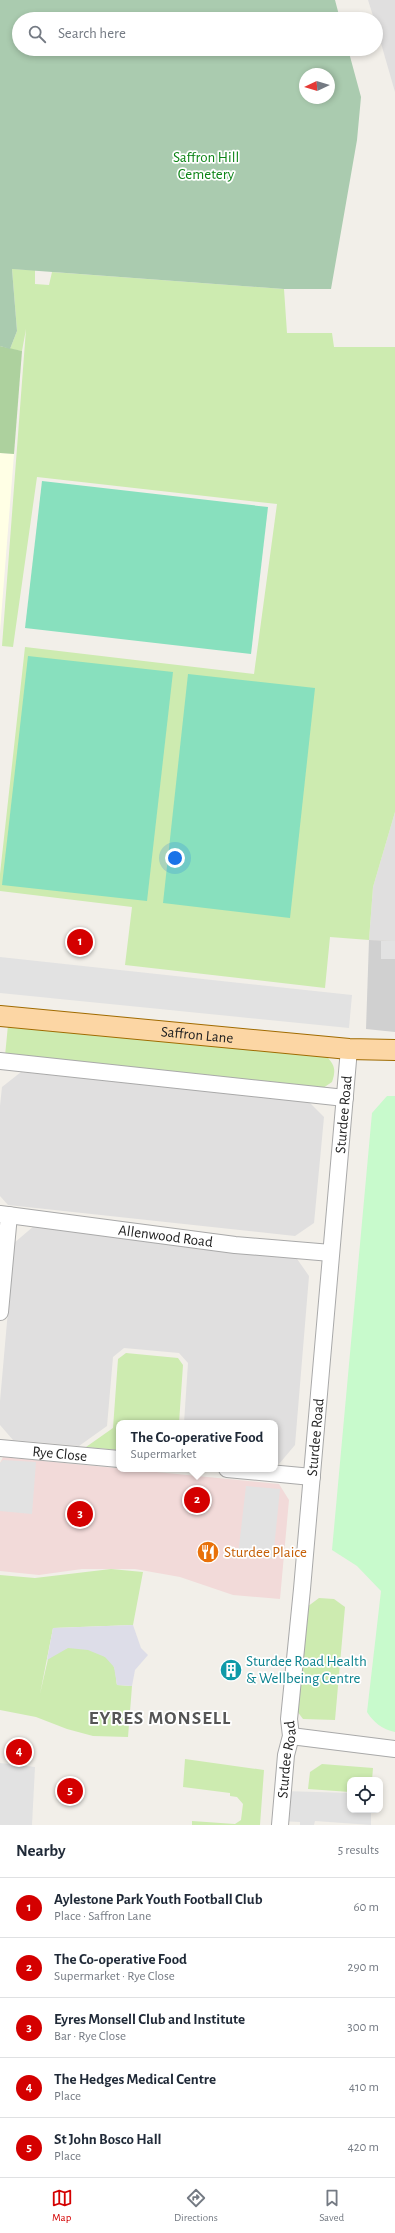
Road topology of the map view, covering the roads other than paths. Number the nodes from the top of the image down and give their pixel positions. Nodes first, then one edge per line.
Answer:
1 (0, 1016) edge
2 (349, 1049) junction
3 (395, 1050) edge
4 (0, 1061) edge
5 (345, 1098) junction
6 (5, 1214) edge
7 (331, 1253) junction
8 (0, 1312) edge
9 (0, 1448) edge
10 (116, 1459) edge
11 (259, 1472) edge
12 (312, 1477) junction
13 (291, 1736) junction
14 (395, 1749) edge
15 (280, 1825) edge

1 - 2 main road, Saffron Lane
2 - 3 main road, Saffron Lane
2 - 5 street, Sturdee Road
4 - 5 street
5 - 7 street, Sturdee Road
6 - 7 street, Allenwood Road
6 - 8 street
7 - 12 street, Sturdee Road
9 - 10 street, Rye Close
11 - 12 street
12 - 13 street, Sturdee Road
13 - 14 street
13 - 15 street, Sturdee Road

